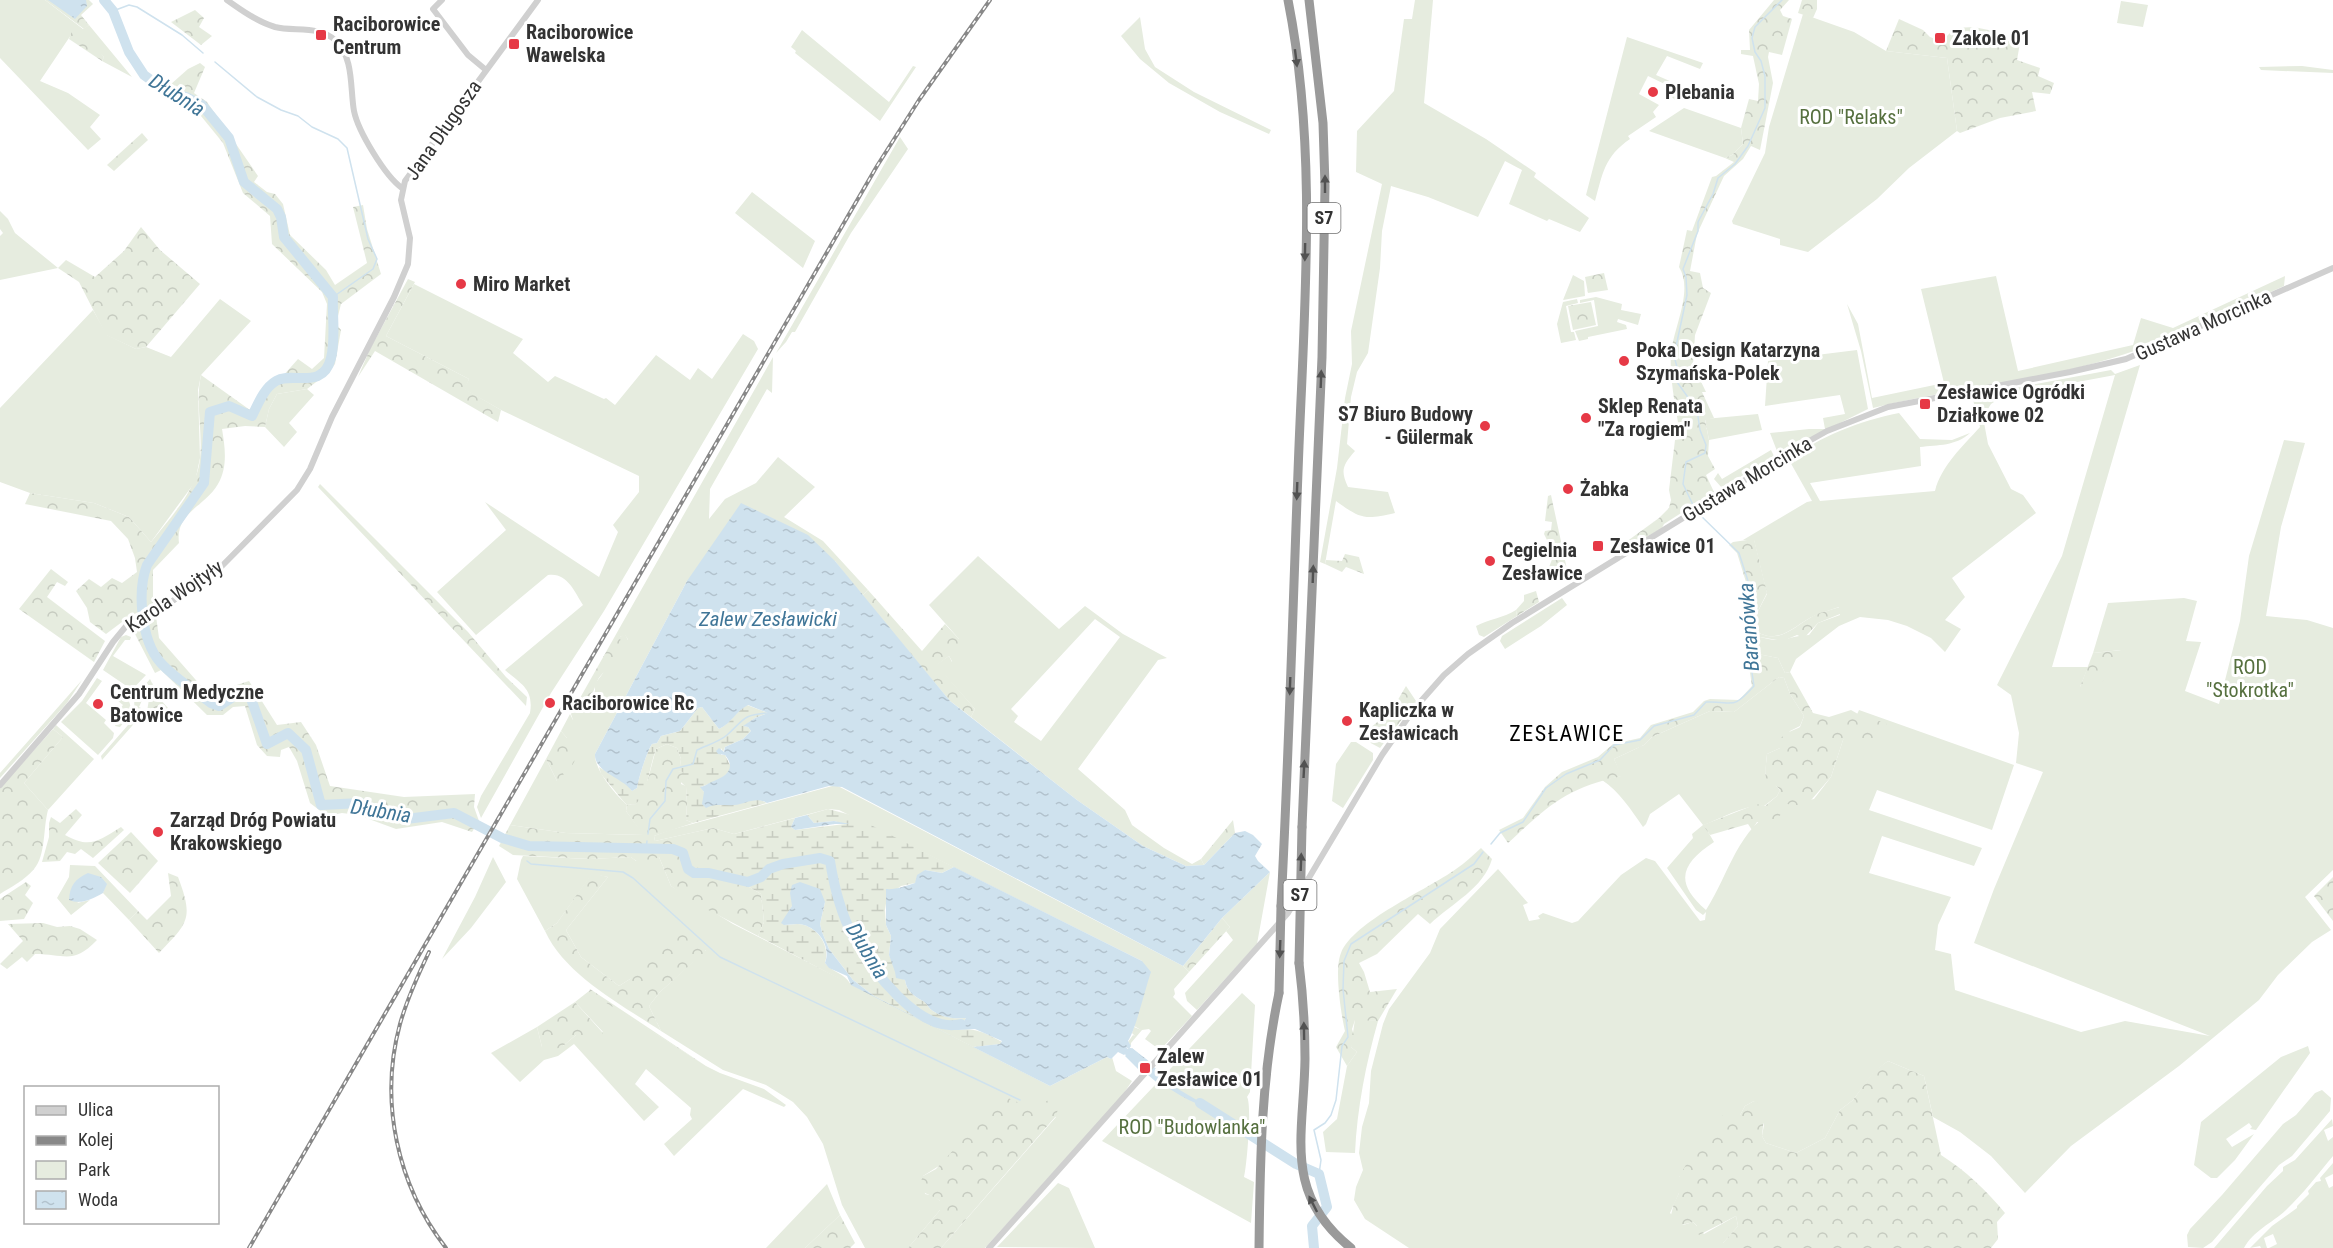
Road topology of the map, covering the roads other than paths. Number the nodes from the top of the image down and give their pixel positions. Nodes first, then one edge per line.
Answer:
1 (227, 0) edge
2 (442, 0) edge
3 (538, 0) edge
4 (1288, 0) edge
5 (1309, 0) edge
6 (486, 70) junction
7 (402, 188) junction
8 (2333, 268) edge
9 (310, 470) joint
10 (0, 785) edge
11 (990, 1248) edge
12 (1260, 1248) edge
13 (1351, 1248) edge

1 - 7 street
2 - 6 street
3 - 6 street, Jana Długosza
4 -> 12 highway, S7, bridge
13 -> 5 highway, S7, bridge
6 - 7 street, Jana Długosza
7 - 9 street, Jana Długosza
8 - 11 street, Gustawa Morcinka
9 - 10 street, Karola Wojtyły

